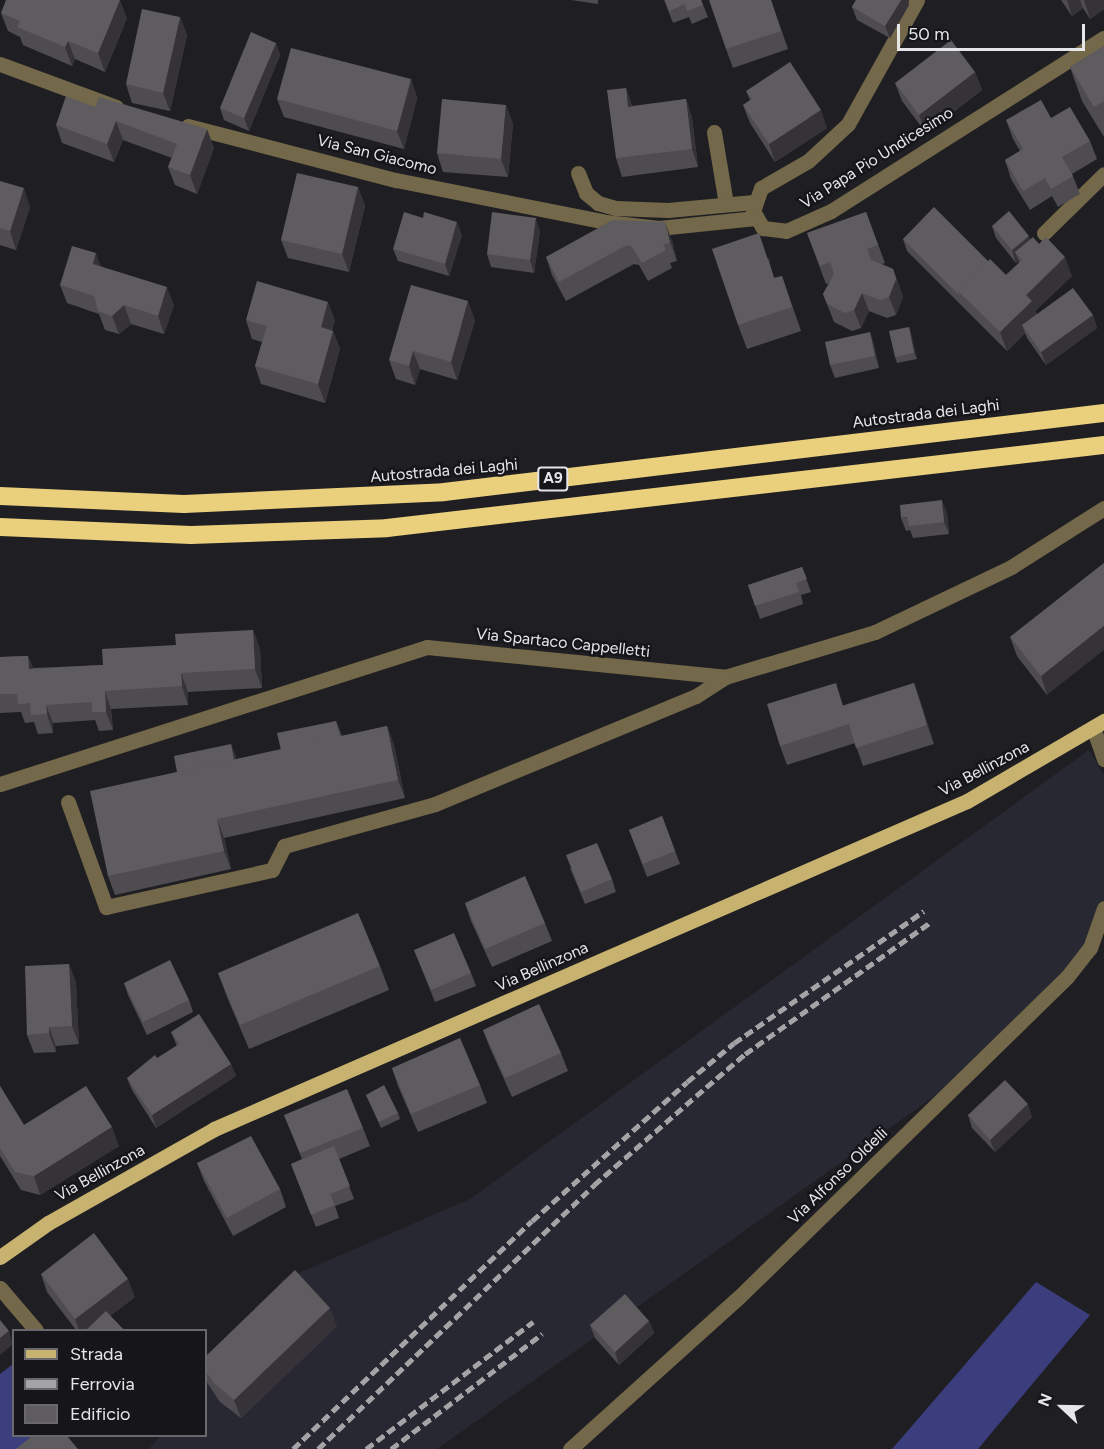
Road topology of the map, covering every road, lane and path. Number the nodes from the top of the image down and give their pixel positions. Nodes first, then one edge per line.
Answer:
1 (917, 0) edge
2 (1104, 38) edge
3 (0, 63) edge
4 (128, 110) edge
5 (172, 122) edge
6 (714, 132) dead end
7 (578, 173) dead end
8 (1104, 174) edge
9 (754, 202) junction
10 (726, 204) junction
11 (755, 218) junction
12 (1044, 233) dead end
13 (1104, 413) edge
14 (1104, 445) edge
15 (0, 496) edge
16 (1104, 508) edge
17 (0, 527) edge
18 (725, 677) junction
19 (1099, 726) edge
20 (1104, 759) edge
21 (0, 784) edge
22 (68, 802) dead end
23 (1104, 908) edge
24 (0, 1257) edge
25 (0, 1288) edge
26 (35, 1329) edge
27 (570, 1449) edge

1 - 9 street, Via Papa Pio Undicesimo
2 - 11 street, Via Papa Pio Undicesimo
3 - 4 street
5 - 11 street, Via San Giacomo
6 - 10 street
7 - 10 street
8 - 12 street
9 - 10 street
9 - 11 street
13 - 15 highway, Autostrada dei Laghi / A9
14 - 17 highway, A9
16 - 18 street, Via Spartaco Cappelletti
18 - 21 street, Via Spartaco Cappelletti
18 - 22 street
19 - 20 street
19 - 24 main road, Via Bellinzona
23 - 27 street, Via Alfonso Oldelli
25 - 26 street

